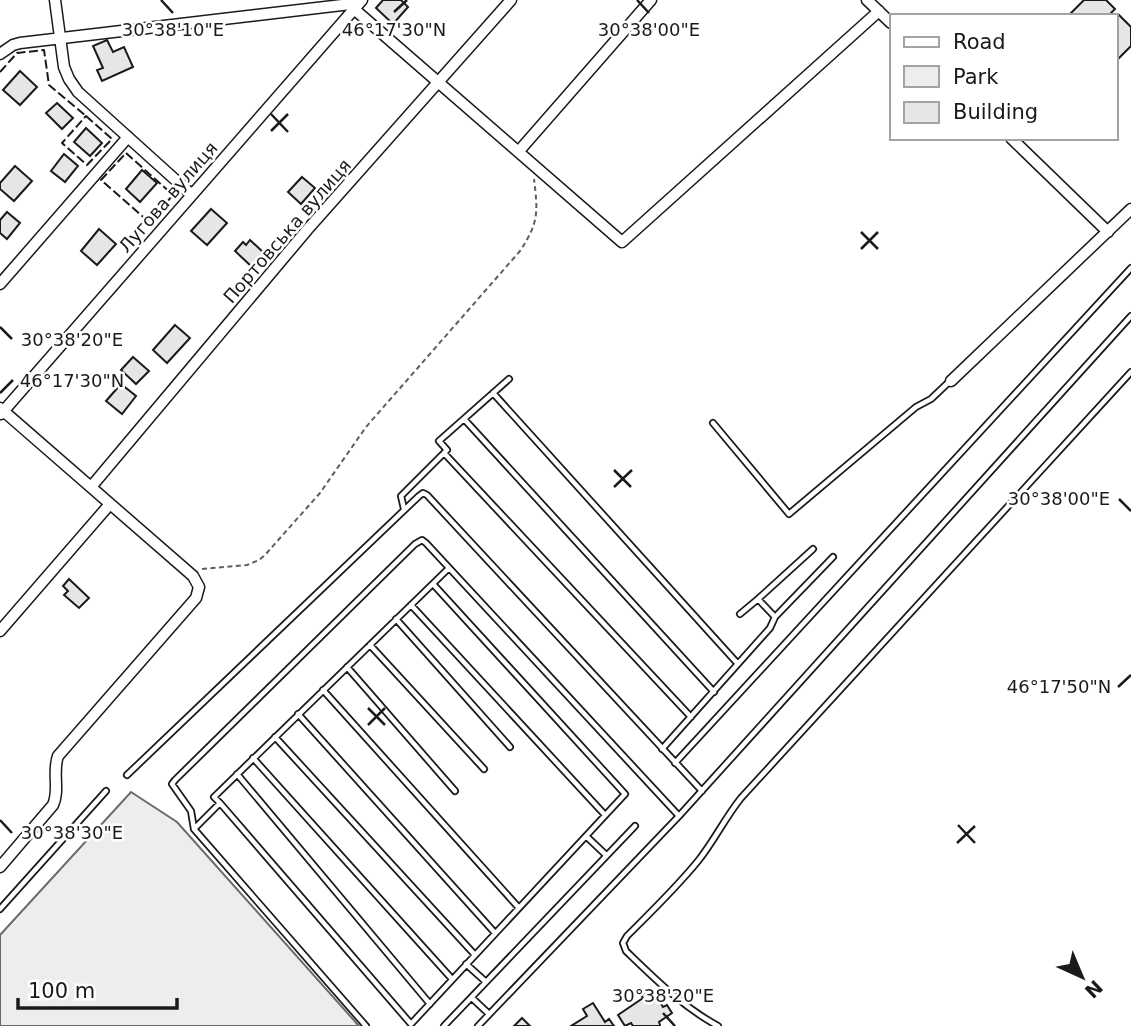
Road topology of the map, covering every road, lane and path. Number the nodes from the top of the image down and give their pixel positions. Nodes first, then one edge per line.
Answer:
1 (55, 0) edge
2 (511, 0) edge
3 (651, 0) edge
4 (867, 0) edge
5 (358, 4) edge
6 (879, 11) junction
7 (890, 22) edge
8 (60, 37) junction
9 (0, 54) edge
10 (438, 82) junction
11 (128, 137) junction
12 (1013, 140) edge
13 (519, 151) junction
14 (532, 162) junction
15 (191, 194) junction
16 (1131, 209) edge
17 (1108, 232) junction
18 (1131, 268) edge
19 (0, 284) edge
20 (1131, 316) edge
21 (1131, 372) edge
22 (509, 379) dead end
23 (951, 381) joint
24 (493, 393) junction
25 (1, 411) edge
26 (464, 419) junction
27 (713, 423) dead end
28 (444, 453) junction
29 (91, 487) junction
30 (110, 504) junction
31 (404, 510) junction
32 (813, 549) dead end
33 (832, 557) dead end
34 (449, 568) junction
35 (193, 576) junction
36 (433, 584) junction
37 (758, 599) junction
38 (411, 605) junction
39 (740, 614) dead end
40 (775, 617) junction
41 (396, 619) junction
42 (0, 631) edge
43 (370, 645) junction
44 (738, 664) junction
45 (347, 667) junction
46 (323, 690) junction
47 (714, 692) junction
48 (298, 714) junction
49 (691, 717) junction
50 (275, 737) junction
51 (510, 747) dead end
52 (662, 749) junction
53 (253, 758) junction
54 (675, 763) junction
55 (484, 769) dead end
56 (127, 775) dead end
57 (237, 775) junction
58 (106, 791) dead end
59 (455, 791) dead end
60 (702, 791) junction
61 (220, 803) junction
62 (605, 816) junction
63 (679, 816) junction
64 (635, 826) dead end
65 (194, 829) junction
66 (586, 836) junction
67 (606, 855) junction
68 (0, 867) edge
69 (519, 908) junction
70 (0, 909) edge
71 (495, 933) junction
72 (475, 955) junction
73 (466, 964) junction
74 (452, 979) junction
75 (486, 982) junction
76 (472, 998) junction
77 (430, 1004) junction
78 (489, 1014) junction
79 (366, 1026) edge
80 (444, 1026) edge
81 (478, 1026) edge
82 (718, 1026) edge

1 - 8 street
2 - 10 street, Портовська вулиця
3 - 13 street
4 - 6 street
5 - 8 street
5 - 10 street
5 - 15 street, Лугова вулиця
6 - 7 street
6 - 14 street
8 - 9 street
8 - 11 street
10 - 13 street
10 - 29 street, Портовська вулиця
11 - 15 street
11 - 19 street
12 - 17 street
13 - 14 street
14 - 35 path
15 - 25 street, Лугова вулиця
16 - 17 street
17 - 23 street
18 - 54 lane
20 - 60 lane
21 - 82 lane
22 - 24 lane
23 - 27 lane
24 - 26 lane
24 - 44 lane
25 - 29 street
26 - 28 lane
26 - 47 lane
28 - 31 lane
28 - 49 lane
29 - 30 street
30 - 35 street
30 - 42 street
31 - 52 lane
31 - 56 lane
32 - 37 lane
33 - 40 lane
34 - 36 lane
34 - 63 lane
34 - 65 lane
35 - 68 street
36 - 38 lane
36 - 62 lane
37 - 39 lane
37 - 40 lane
38 - 41 lane
38 - 62 lane
40 - 44 lane
41 - 43 lane
41 - 51 lane
43 - 45 lane
43 - 55 lane
44 - 47 lane
45 - 46 lane
45 - 59 lane
46 - 48 lane
46 - 69 lane
47 - 49 lane
48 - 50 lane
48 - 71 lane
49 - 52 lane
50 - 53 lane
50 - 72 lane
52 - 54 lane
53 - 57 lane
53 - 74 lane
54 - 60 lane
57 - 61 lane
57 - 77 lane
58 - 70 lane
60 - 63 lane
61 - 65 lane
61 - 77 lane
62 - 66 lane
63 - 78 lane
64 - 67 lane
65 - 79 lane
66 - 67 lane
66 - 69 lane
67 - 75 lane
69 - 71 lane
71 - 72 lane
72 - 73 lane
73 - 74 lane
73 - 75 lane
74 - 77 lane
75 - 76 lane
76 - 78 lane
76 - 80 lane
78 - 81 lane

